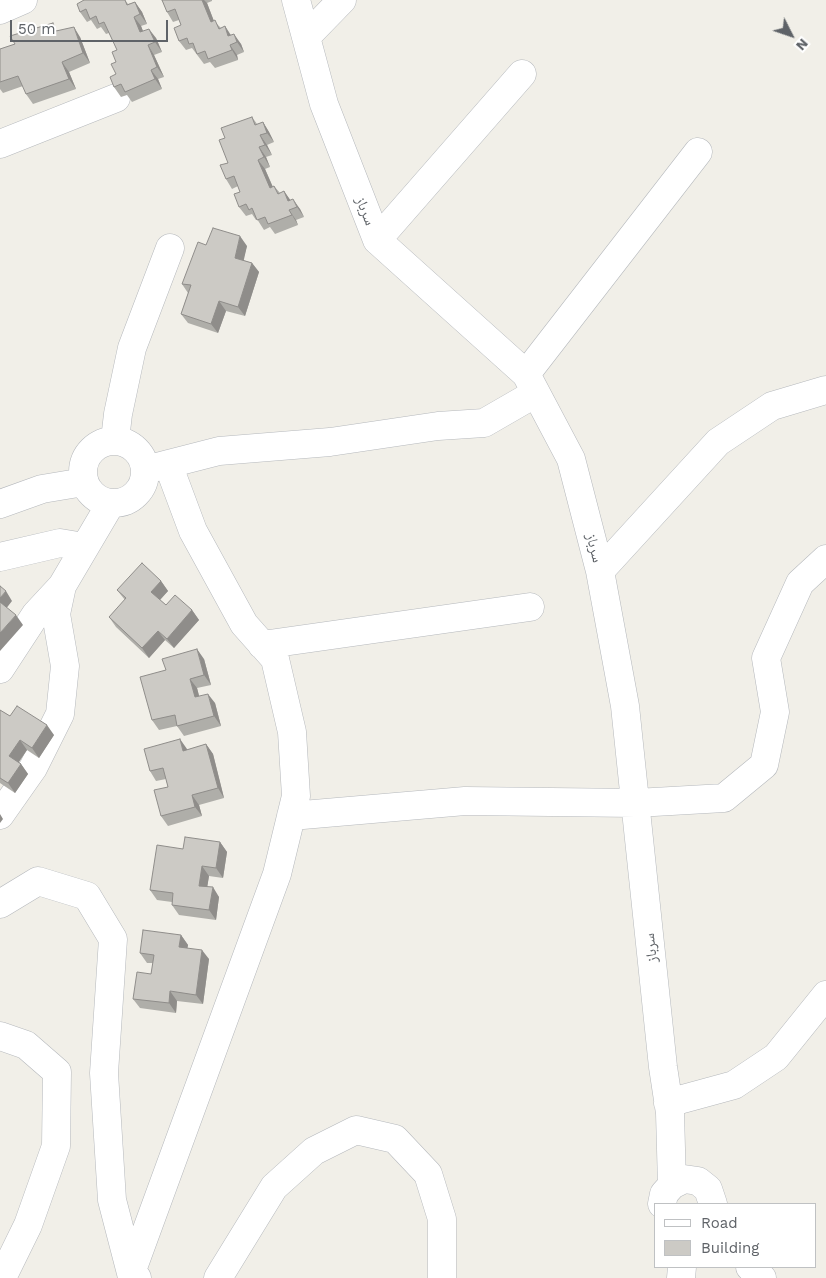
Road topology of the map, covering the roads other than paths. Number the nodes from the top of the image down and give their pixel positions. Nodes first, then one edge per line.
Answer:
1 (23, 0) edge
2 (296, 0) edge
3 (342, 0) edge
4 (0, 10) edge
5 (307, 36) junction
6 (522, 74) dead end
7 (116, 98) edge
8 (0, 144) edge
9 (698, 152) dead end
10 (377, 240) junction
11 (170, 248) dead end
12 (531, 384) junction
13 (826, 390) edge
14 (115, 440) junction
15 (157, 467) junction
16 (84, 482) junction
17 (111, 503) junction
18 (0, 504) edge
19 (84, 547) junction
20 (0, 557) edge
21 (826, 559) edge
22 (600, 572) junction
23 (62, 586) junction
24 (530, 608) dead end
25 (262, 645) junction
26 (0, 669) edge
27 (636, 803) junction
28 (0, 815) edge
29 (291, 816) junction
30 (0, 904) edge
31 (826, 995) edge
32 (0, 1036) edge
33 (668, 1103) junction
34 (667, 1194) edge
35 (712, 1203) edge
36 (751, 1268) edge
37 (134, 1276) edge
38 (2, 1278) edge
39 (218, 1278) edge
40 (442, 1278) edge
41 (762, 1278) edge

1 - 4 street
2 - 5 street, سرباز
3 - 5 street
5 - 10 street, سرباز
6 - 10 street
7 - 8 street
9 - 12 street
10 - 12 street, سرباز
11 - 14 street
12 - 15 street
12 - 22 street, سرباز
13 - 22 street
14 - 15 street
14 - 16 street
15 - 17 street
15 - 25 street
16 - 17 street
16 - 18 street
17 - 19 street
19 - 20 street
19 - 23 street
21 - 27 street
22 - 27 street, سرباز
23 - 26 street
23 - 28 street
24 - 25 street
25 - 29 street
27 - 29 street
27 - 33 street, سرباز
29 - 37 street
30 - 37 street
31 - 33 street
32 - 38 street
33 - 34 street, سرباز
34 - 35 street
36 - 41 street
39 - 40 street

